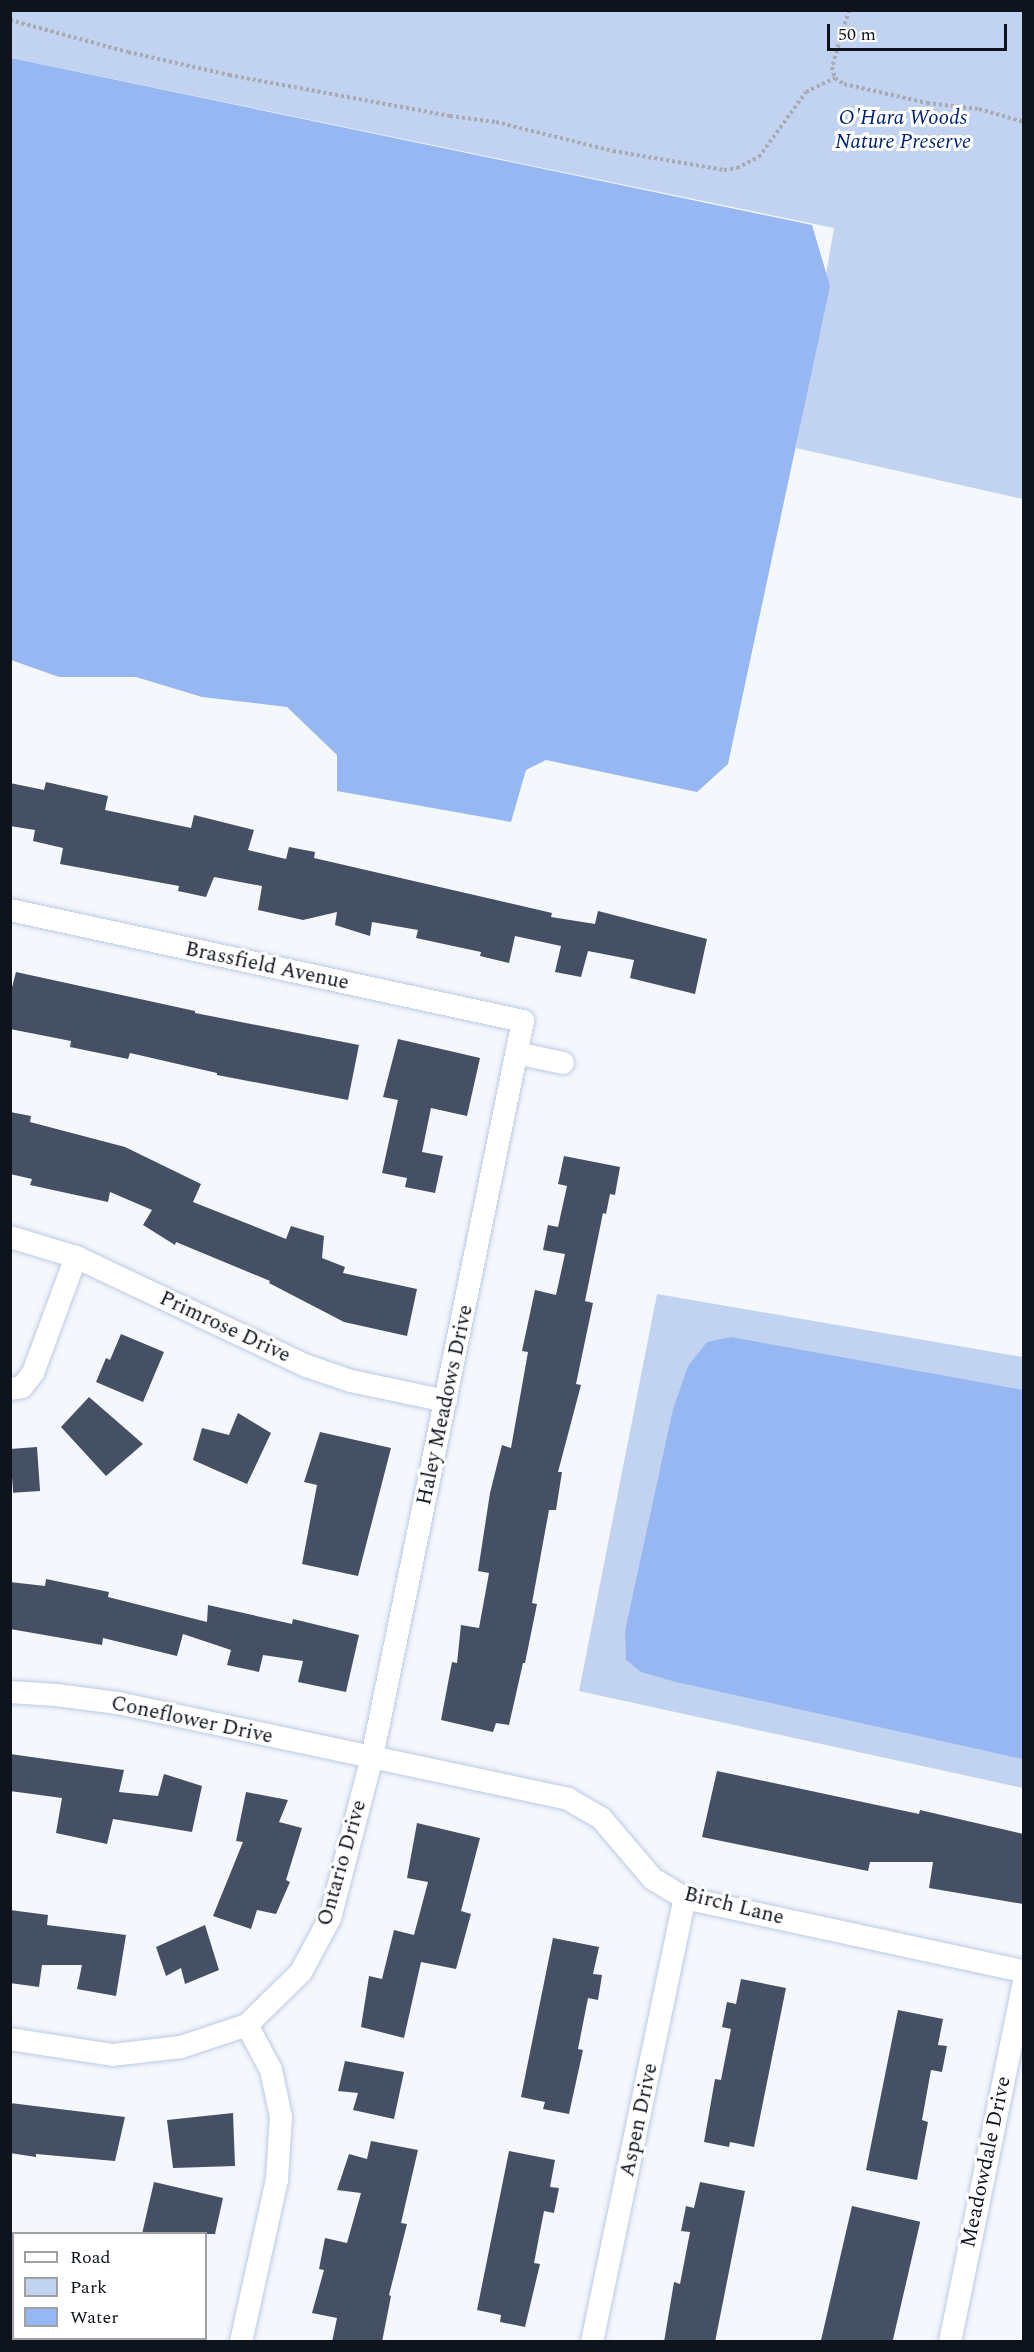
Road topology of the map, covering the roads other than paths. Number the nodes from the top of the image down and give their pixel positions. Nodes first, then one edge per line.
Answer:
1 (10, 910) edge
2 (524, 1021) joint
3 (517, 1053) junction
4 (563, 1064) dead end
5 (10, 1237) edge
6 (76, 1257) junction
7 (10, 1389) edge
8 (446, 1401) junction
9 (10, 1692) edge
10 (372, 1757) junction
11 (685, 1898) junction
12 (1023, 1971) edge
13 (1023, 1982) edge
14 (247, 2025) junction
15 (10, 2039) edge
16 (242, 2342) edge
17 (592, 2342) edge
18 (950, 2342) edge

1 - 2 street, Brassfield Avenue
2 - 3 street, Haley Meadows Drive
3 - 4 street
3 - 8 street, Haley Meadows Drive
5 - 6 street, Primrose Drive
6 - 7 street
6 - 8 street, Primrose Drive
8 - 10 street, Haley Meadows Drive
9 - 10 street, Coneflower Drive
10 - 11 street, Birch Lane
10 - 14 street, Ontario Drive
11 - 12 street, Birch Lane
11 - 17 street, Aspen Drive
13 - 18 street, Meadowdale Drive
14 - 15 street, Ontario Drive
14 - 16 street

